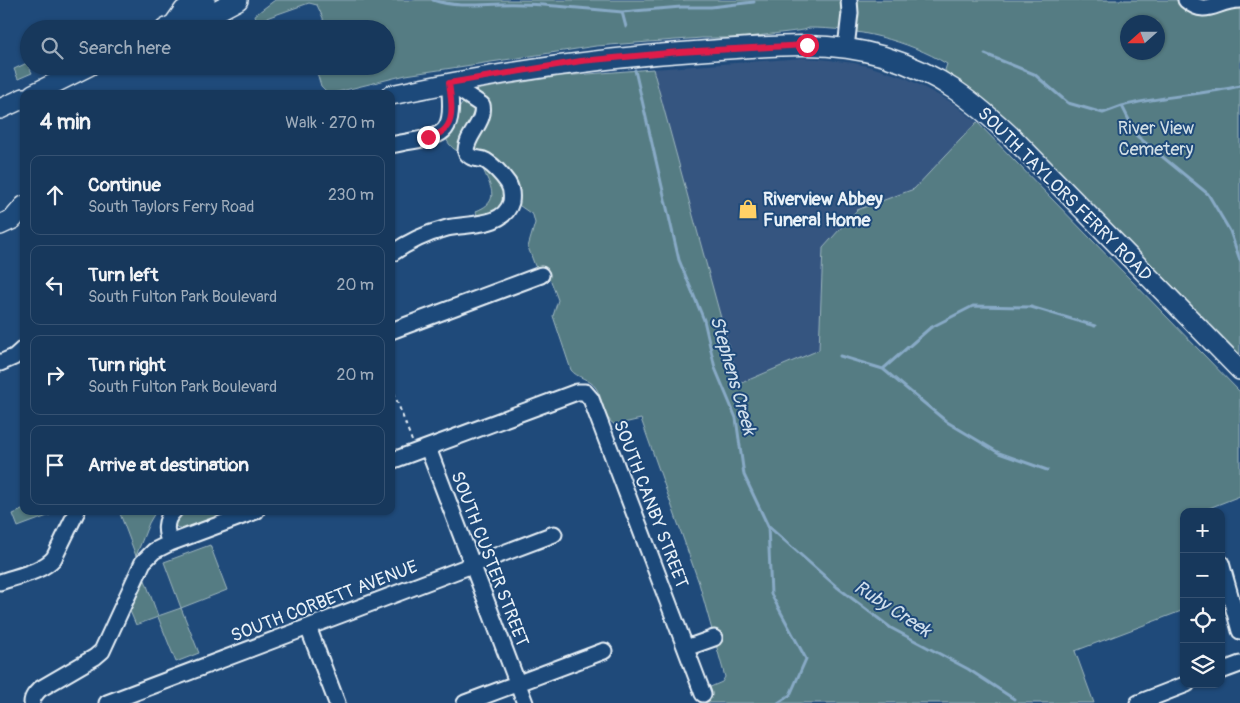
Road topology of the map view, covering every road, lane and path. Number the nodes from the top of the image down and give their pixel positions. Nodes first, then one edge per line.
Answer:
1 (205, 0) edge
2 (238, 0) edge
3 (849, 0) edge
4 (1186, 0) edge
5 (1240, 0) edge
6 (176, 20) edge
7 (201, 20) edge
8 (846, 48) junction
9 (71, 75) edge
10 (449, 83) junction
11 (41, 90) edge
12 (395, 94) edge
13 (20, 100) edge
14 (0, 109) edge
15 (395, 144) edge
16 (20, 206) edge
17 (20, 210) edge
18 (0, 214) edge
19 (0, 225) edge
20 (395, 252) edge
21 (542, 275) dead end
22 (395, 330) edge
23 (20, 357) edge
24 (0, 363) edge
25 (1240, 370) edge
26 (395, 395) edge
27 (412, 438) dead end
28 (428, 448) junction
29 (395, 460) edge
30 (75, 515) edge
31 (171, 515) edge
32 (245, 515) edge
33 (554, 534) dead end
34 (170, 543) junction
35 (472, 564) junction
36 (1225, 577) edge
37 (0, 582) edge
38 (308, 627) junction
39 (1240, 631) edge
40 (714, 638) dead end
41 (686, 648) junction
42 (604, 651) dead end
43 (1240, 664) edge
44 (1225, 670) edge
45 (518, 683) junction
46 (1180, 687) edge
47 (703, 694) dead end
48 (32, 703) edge
49 (107, 703) edge
50 (337, 703) edge
51 (465, 703) edge
52 (525, 703) edge
53 (1138, 703) edge

1 - 6 main road
2 - 7 main road
3 - 8 street
4 - 5 street
8 - 10 main road, SOUTH TAYLORS FERRY ROAD
8 - 25 main road, SOUTH TAYLORS FERRY ROAD
9 - 11 main road
10 - 12 main road, SOUTH TAYLORS FERRY ROAD
10 - 15 street
10 - 20 street
13 - 14 main road
16 - 18 main road
17 - 19 main road
21 - 22 street
23 - 24 street
26 - 27 path
28 - 29 street
28 - 35 street, SOUTH CUSTER STREET
28 - 41 street, SOUTH CANBY STREET
30 - 37 street
31 - 34 street
32 - 34 street
33 - 35 street, SOUTH CORBETT AVENUE
34 - 48 street
35 - 38 street, SOUTH CORBETT AVENUE
35 - 45 street, SOUTH CUSTER STREET
36 - 39 street
38 - 49 street, SOUTH CORBETT AVENUE
38 - 50 street
40 - 41 street
41 - 47 street, SOUTH CANBY STREET
42 - 45 street
43 - 44 street
45 - 51 street
45 - 52 street, SOUTH CUSTER STREET
46 - 53 street

